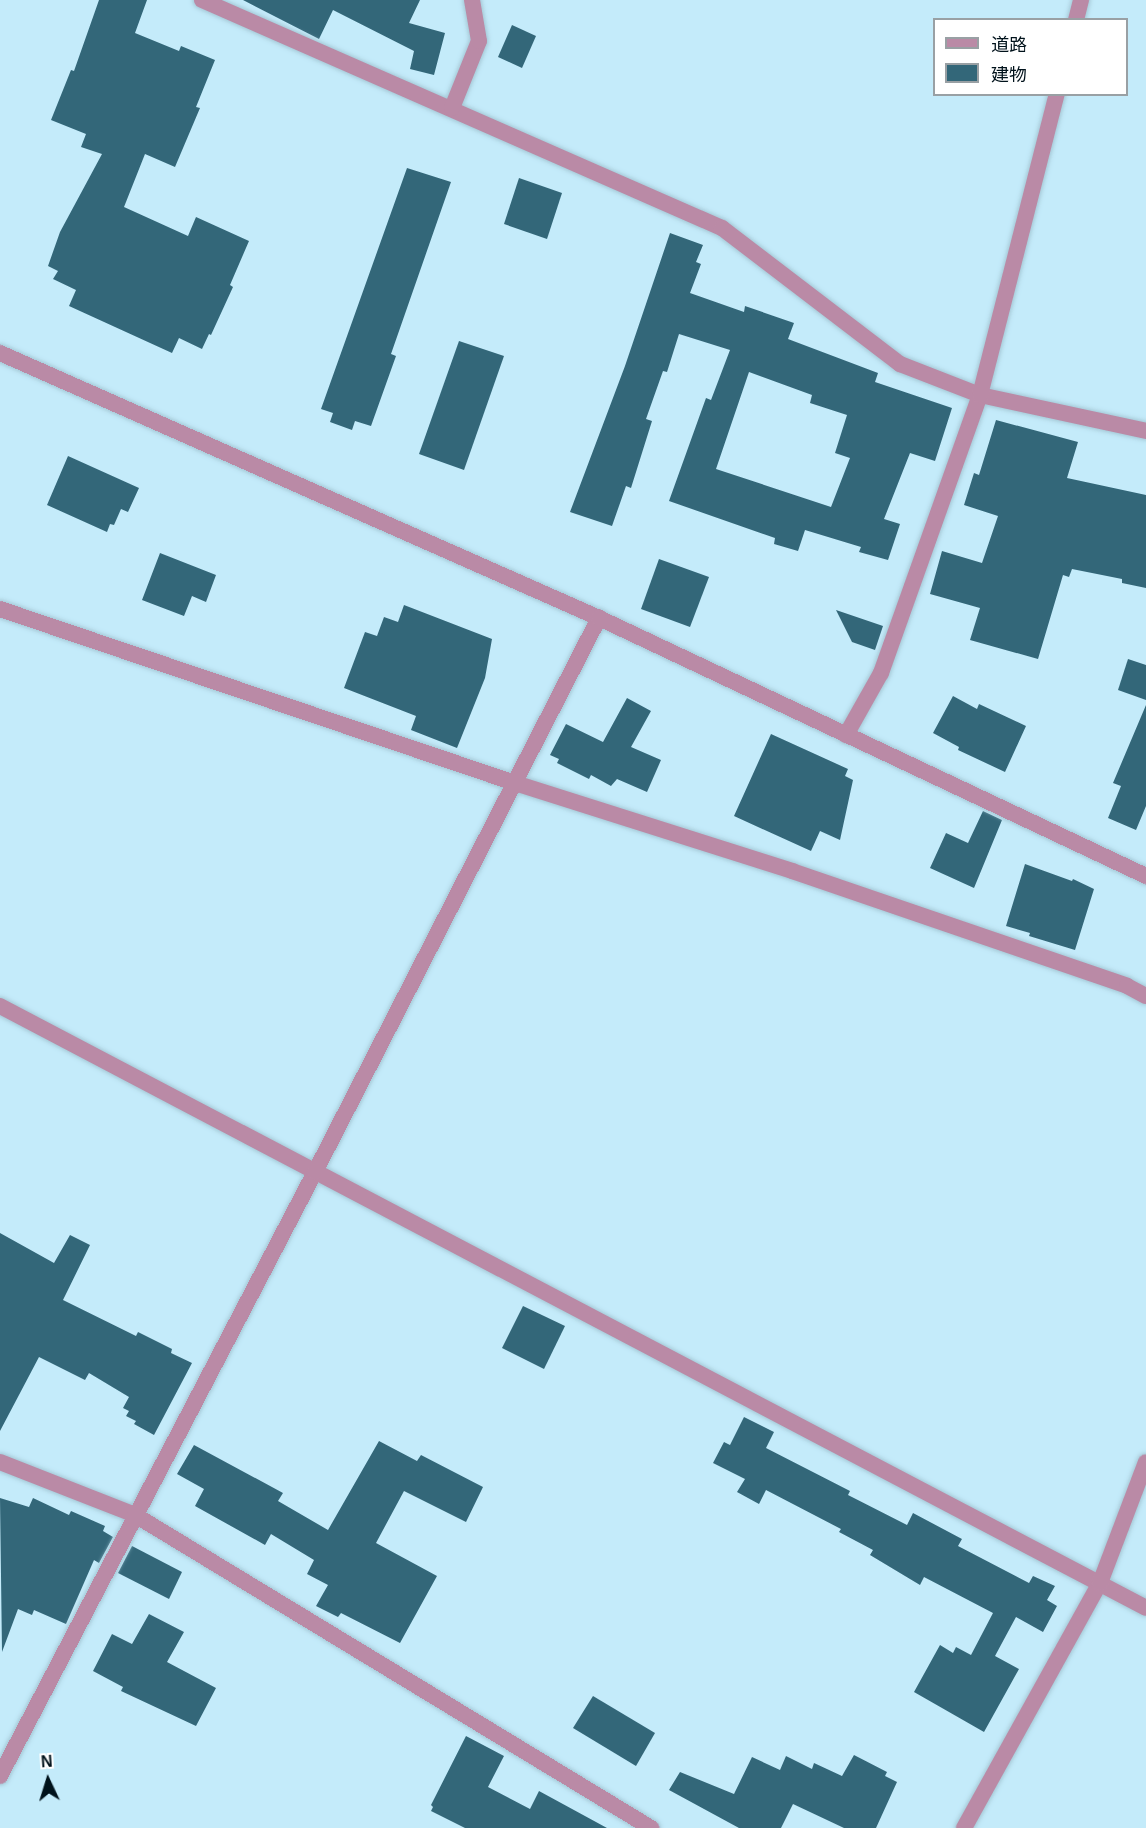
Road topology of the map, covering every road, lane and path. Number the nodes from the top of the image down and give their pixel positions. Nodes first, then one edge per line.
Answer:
1 (202, 0) edge
2 (472, 0) edge
3 (1082, 0) edge
4 (1078, 18) edge
5 (1056, 96) edge
6 (452, 108) junction
7 (0, 353) edge
8 (980, 394) junction
9 (1146, 431) edge
10 (0, 609) edge
11 (599, 618) junction
12 (846, 735) junction
13 (515, 783) junction
14 (1146, 876) edge
15 (1146, 996) edge
16 (0, 1006) edge
17 (315, 1172) junction
18 (0, 1462) edge
19 (1146, 1462) edge
20 (135, 1515) junction
21 (1100, 1583) junction
22 (1146, 1608) edge
23 (0, 1776) edge
24 (651, 1828) edge
25 (964, 1828) edge

1 - 6 street
2 - 6 street
3 - 4 street
5 - 8 street
6 - 8 street
7 - 11 street
8 - 9 street
8 - 12 street
10 - 13 street
11 - 12 street
11 - 13 street
12 - 14 street
13 - 15 street
13 - 17 street
16 - 17 street
17 - 20 street
17 - 21 street
18 - 20 street
19 - 21 street
20 - 23 street
20 - 24 street
21 - 22 street
21 - 25 street

